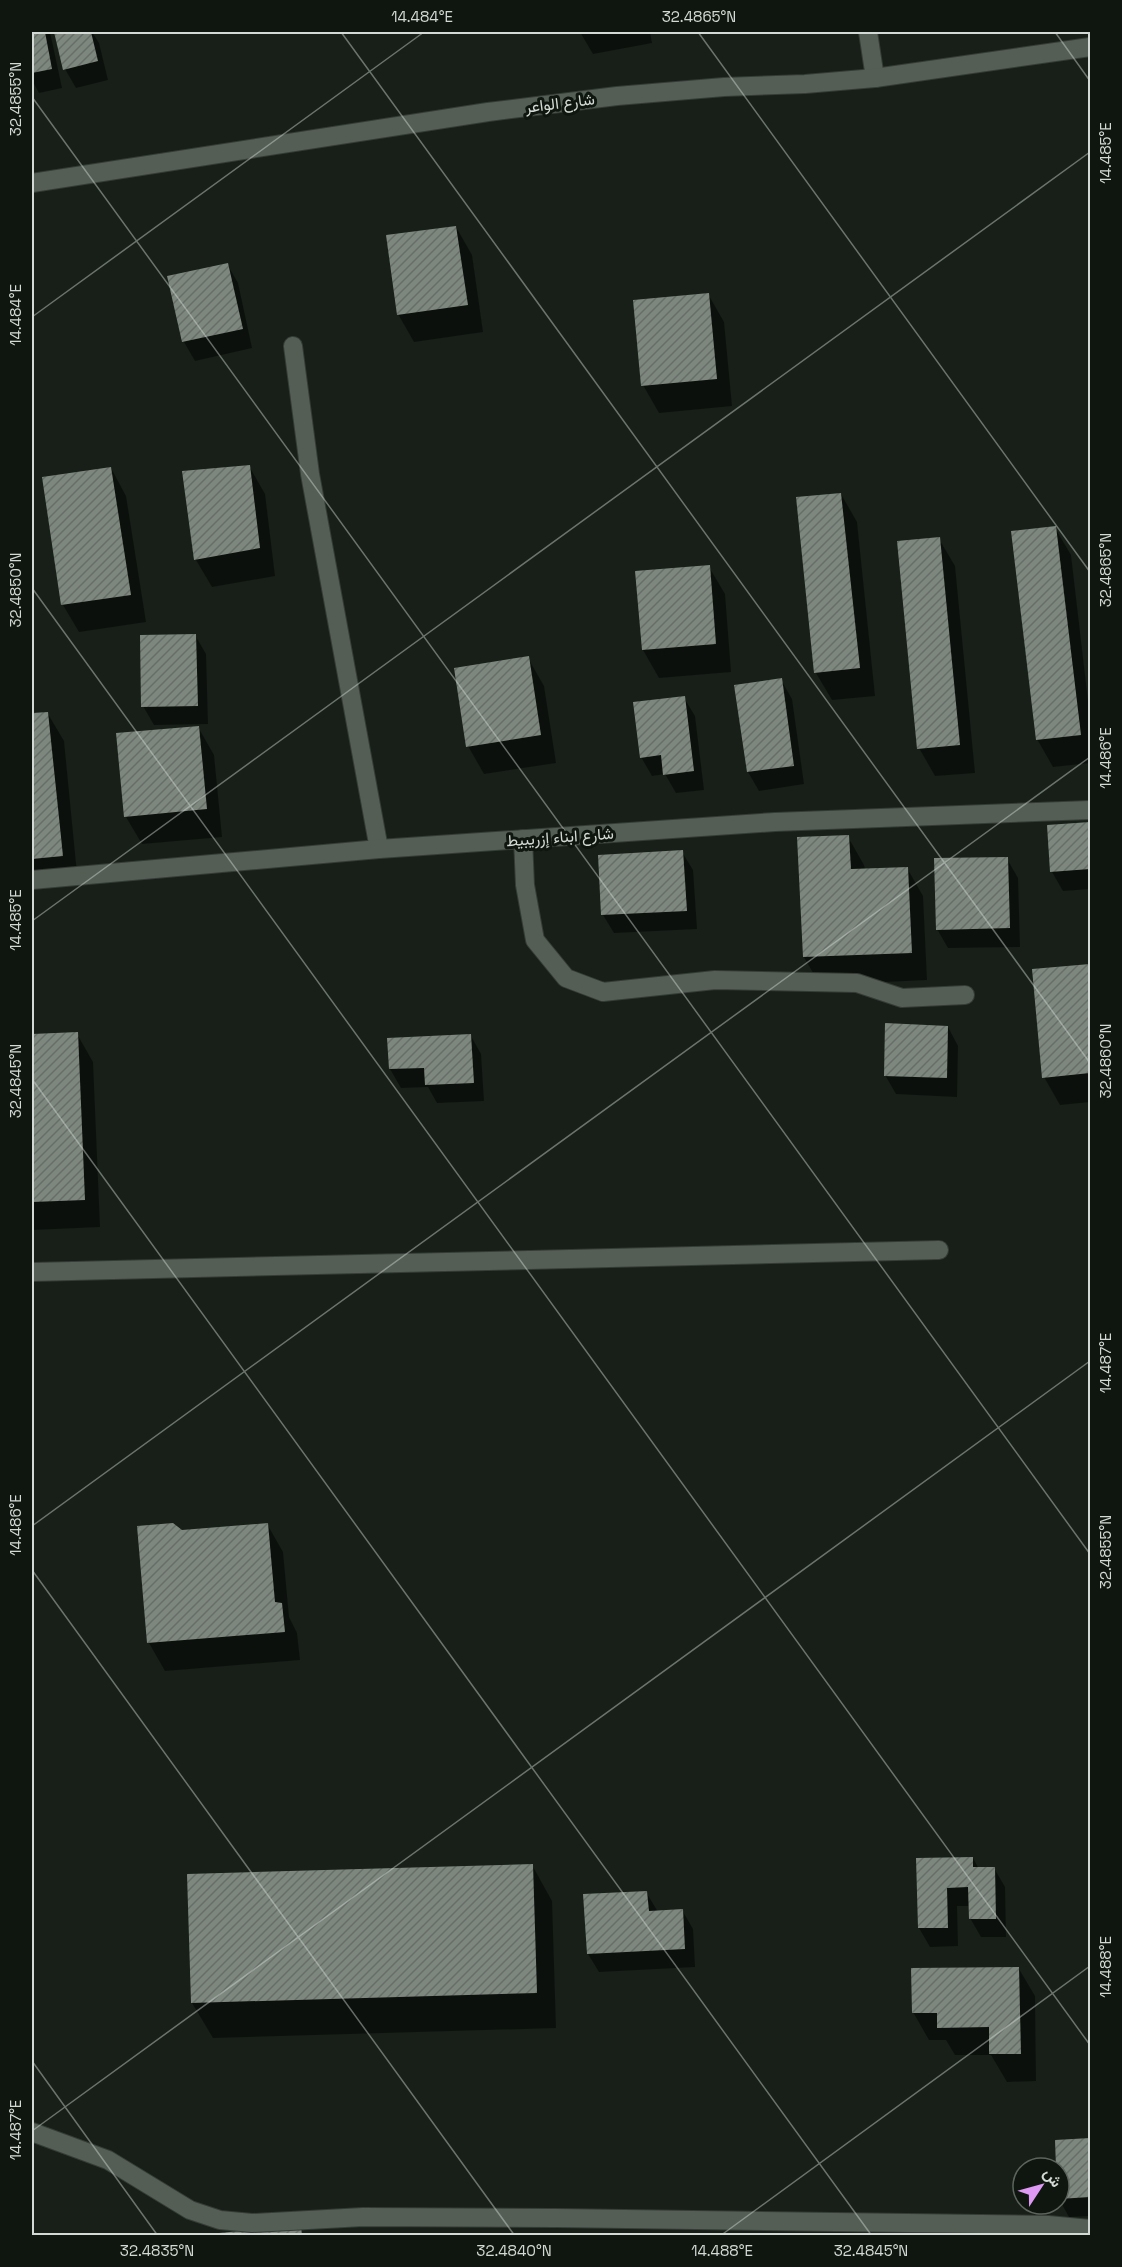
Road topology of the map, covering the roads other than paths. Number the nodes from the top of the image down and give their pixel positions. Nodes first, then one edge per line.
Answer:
1 (868, 32) edge
2 (1090, 47) edge
3 (875, 78) junction
4 (32, 183) edge
5 (293, 346) dead end
6 (1090, 810) edge
7 (522, 839) junction
8 (379, 849) junction
9 (32, 880) edge
10 (965, 995) dead end
11 (939, 1250) dead end
12 (32, 1272) edge
13 (32, 2132) edge
14 (768, 2228) edge
15 (1090, 2229) edge
16 (1048, 2230) edge

1 - 3 street
2 - 3 street, شارع الواعر
3 - 4 street, شارع الواعر
5 - 8 street
6 - 7 street, شارع ابناء إزريبيط
7 - 8 street, شارع ابناء إزريبيط
7 - 10 street
8 - 9 street, شارع ابناء إزريبيط
11 - 12 street
13 - 14 street
14 - 16 street
15 - 16 street

